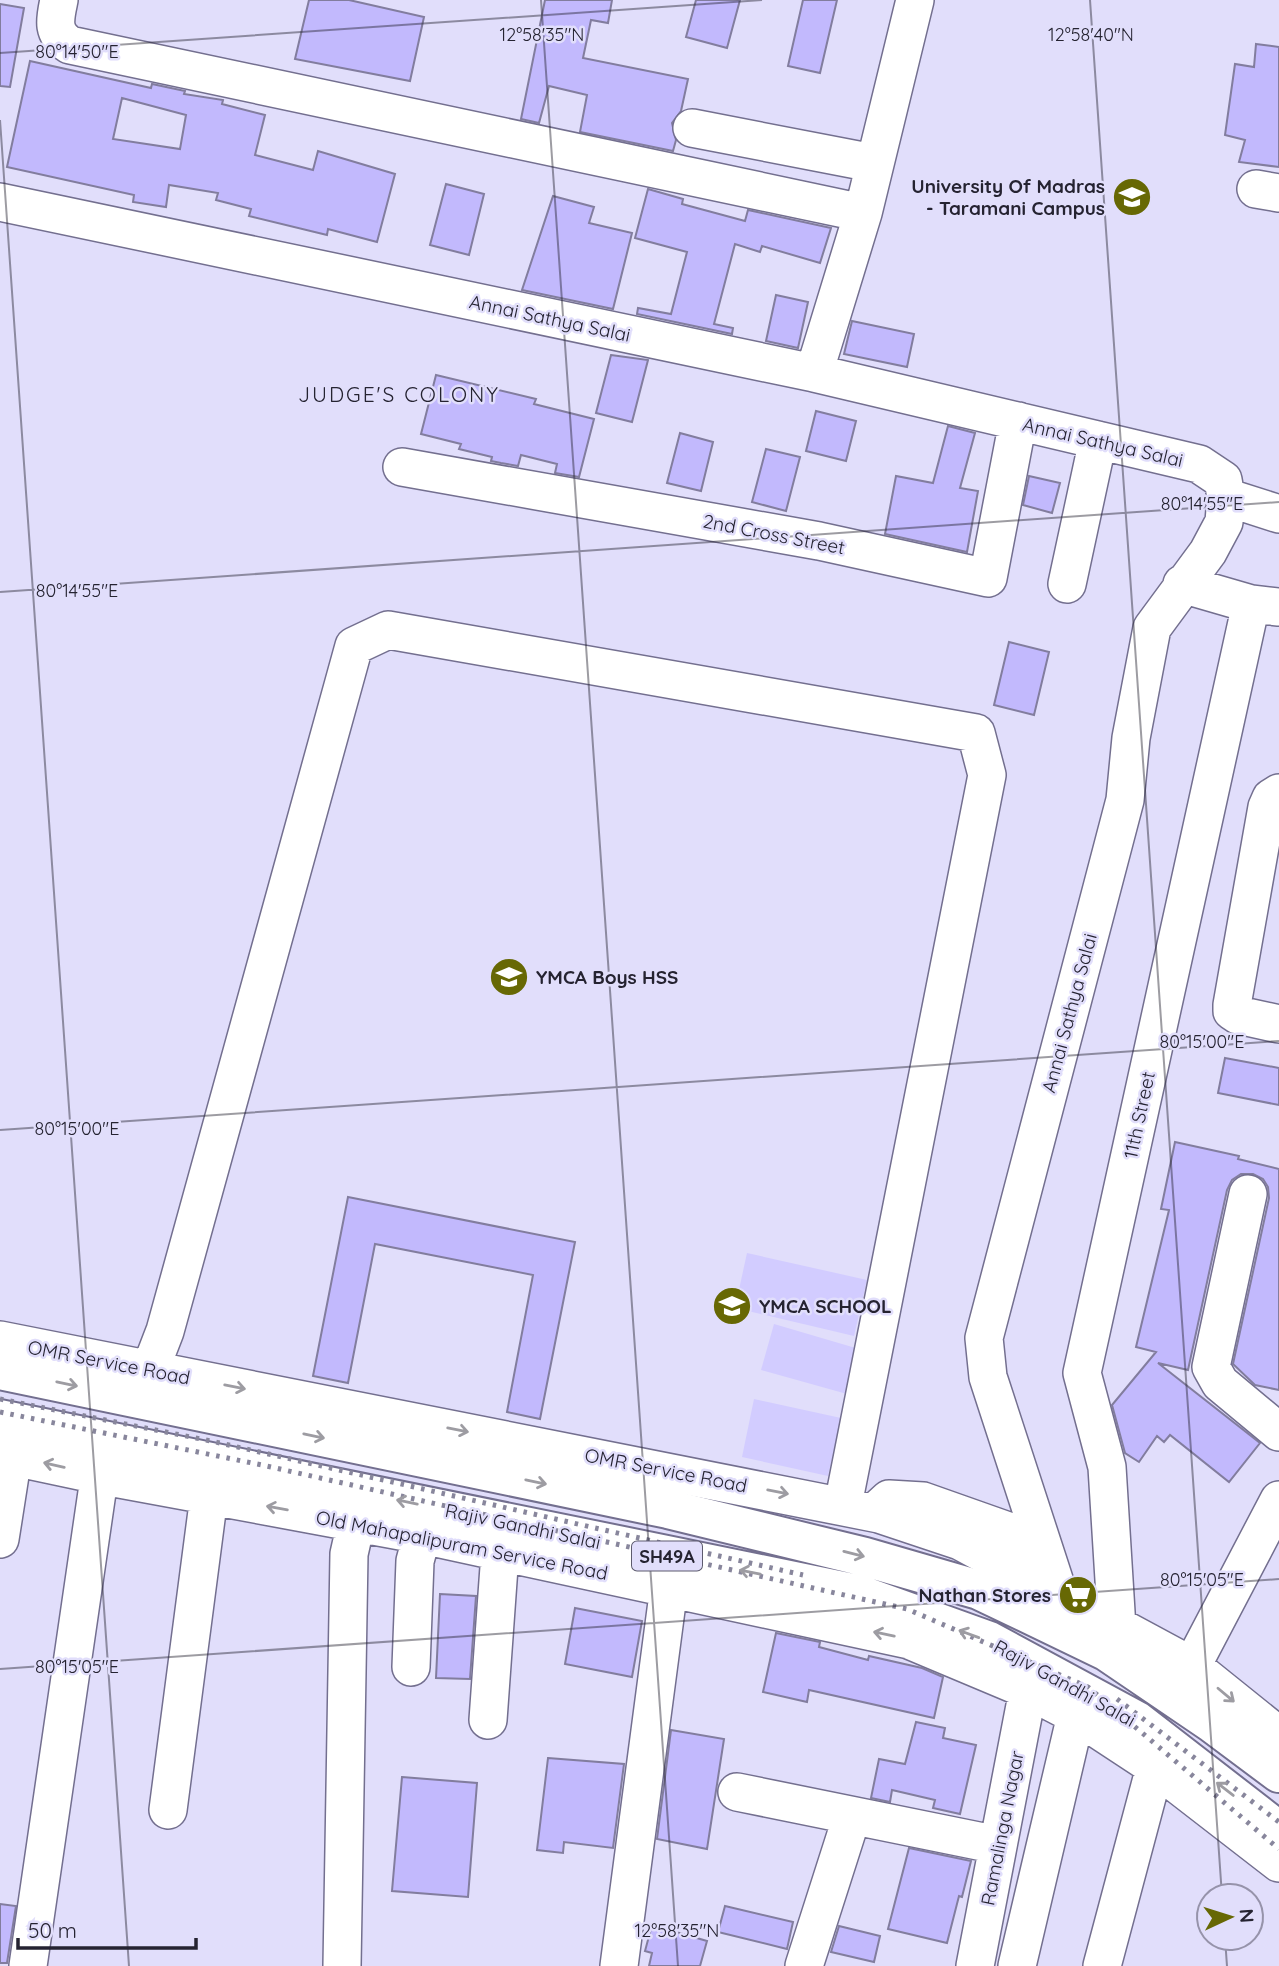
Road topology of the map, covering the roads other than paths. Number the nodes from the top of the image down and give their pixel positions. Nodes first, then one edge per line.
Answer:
1 (59, 0) edge
2 (915, 0) edge
3 (692, 128) dead end
4 (873, 163) junction
5 (0, 202) edge
6 (863, 213) junction
7 (814, 373) junction
8 (1018, 421) junction
9 (1098, 440) junction
10 (402, 467) dead end
11 (1226, 497) junction
12 (1279, 514) edge
13 (1067, 584) dead end
14 (1182, 584) junction
15 (1265, 605) edge
16 (1279, 793) edge
17 (1279, 1024) edge
18 (1248, 1194) dead end
19 (0, 1340) edge
20 (0, 1370) edge
21 (150, 1370) junction
22 (0, 1419) edge
23 (270, 1427) junction
24 (1279, 1432) edge
25 (6, 1455) edge
26 (102, 1458) junction
27 (260, 1472) junction
28 (209, 1496) junction
29 (1275, 1507) edge
30 (859, 1508) junction
31 (356, 1523) junction
32 (422, 1535) junction
33 (0, 1539) edge
34 (500, 1553) junction
35 (669, 1587) junction
36 (1059, 1595) junction
37 (1117, 1628) junction
38 (1192, 1666) junction
39 (411, 1667) dead end
40 (1051, 1695) junction
41 (488, 1720) dead end
42 (1268, 1743) edge
43 (1155, 1767) junction
44 (1279, 1773) edge
45 (737, 1792) dead end
46 (168, 1810) dead end
47 (852, 1816) junction
48 (1279, 1831) edge
49 (998, 1845) junction
50 (1279, 1863) edge
51 (28, 1966) edge
52 (342, 1966) edge
53 (619, 1966) edge
54 (804, 1966) edge
55 (975, 1966) edge
56 (1017, 1966) edge
57 (1102, 1966) edge

1 - 6 street
2 - 4 street
3 - 4 street
4 - 6 street
5 - 7 street, Annai Sathya Salai
6 - 7 street
7 - 8 street, Annai Sathya Salai
8 - 9 street, Annai Sathya Salai
8 - 10 street, 2nd Cross Street
9 - 11 street, Annai Sathya Salai
9 - 13 street
11 - 12 street
11 - 14 street, Annai Sathya Salai
14 - 15 street
14 - 36 street, Annai Sathya Salai
15 - 37 street, 11th Street
16 - 17 street
18 - 24 street
19 - 21 street, OMR Service Road
20 -> 23 main road, SH49A
21 -> 30 street, OMR Service Road
21 - 30 street
22 - 26 main road, Rajiv Gandhi Salai / SH49A
23 - 27 main road
23 -> 42 main road, SH49A
26 -> 25 street, Old Mahapalipuram Service Road
25 - 33 street
26 - 27 main road, Rajiv Gandhi Salai / SH49A
26 - 28 street, Old Mahapalipuram Service Road
26 - 51 street
40 -> 27 main road, Rajiv Gandhi Salai / SH49A
31 -> 28 street, Old Mahapalipuram Service Road
28 - 46 street
29 - 38 street
30 - 36 street, OMR Service Road
31 - 32 street, Old Mahapalipuram Service Road
31 - 52 street
32 - 34 street, Old Mahapalipuram Service Road
32 - 39 street
34 - 35 street, Old Mahapalipuram Service Road
34 - 41 street
40 -> 35 street, Old Mahapalipuram Service Road
35 - 53 street
36 - 37 street, OMR Service Road
37 - 38 street, OMR Service Road
38 -> 42 street, OMR Service Road
40 - 43 street, Old Mahapalipuram Service Road
48 -> 40 main road, Rajiv Gandhi Salai / SH49A
40 - 49 street, Ramalinga Nagar
40 - 56 street
42 - 44 main road, SH49A
43 - 50 street, Old Mahapalipuram Service Road
43 - 57 street
45 - 47 street
47 - 49 street
47 - 54 street
49 - 55 street, Ramalinga Nagar

